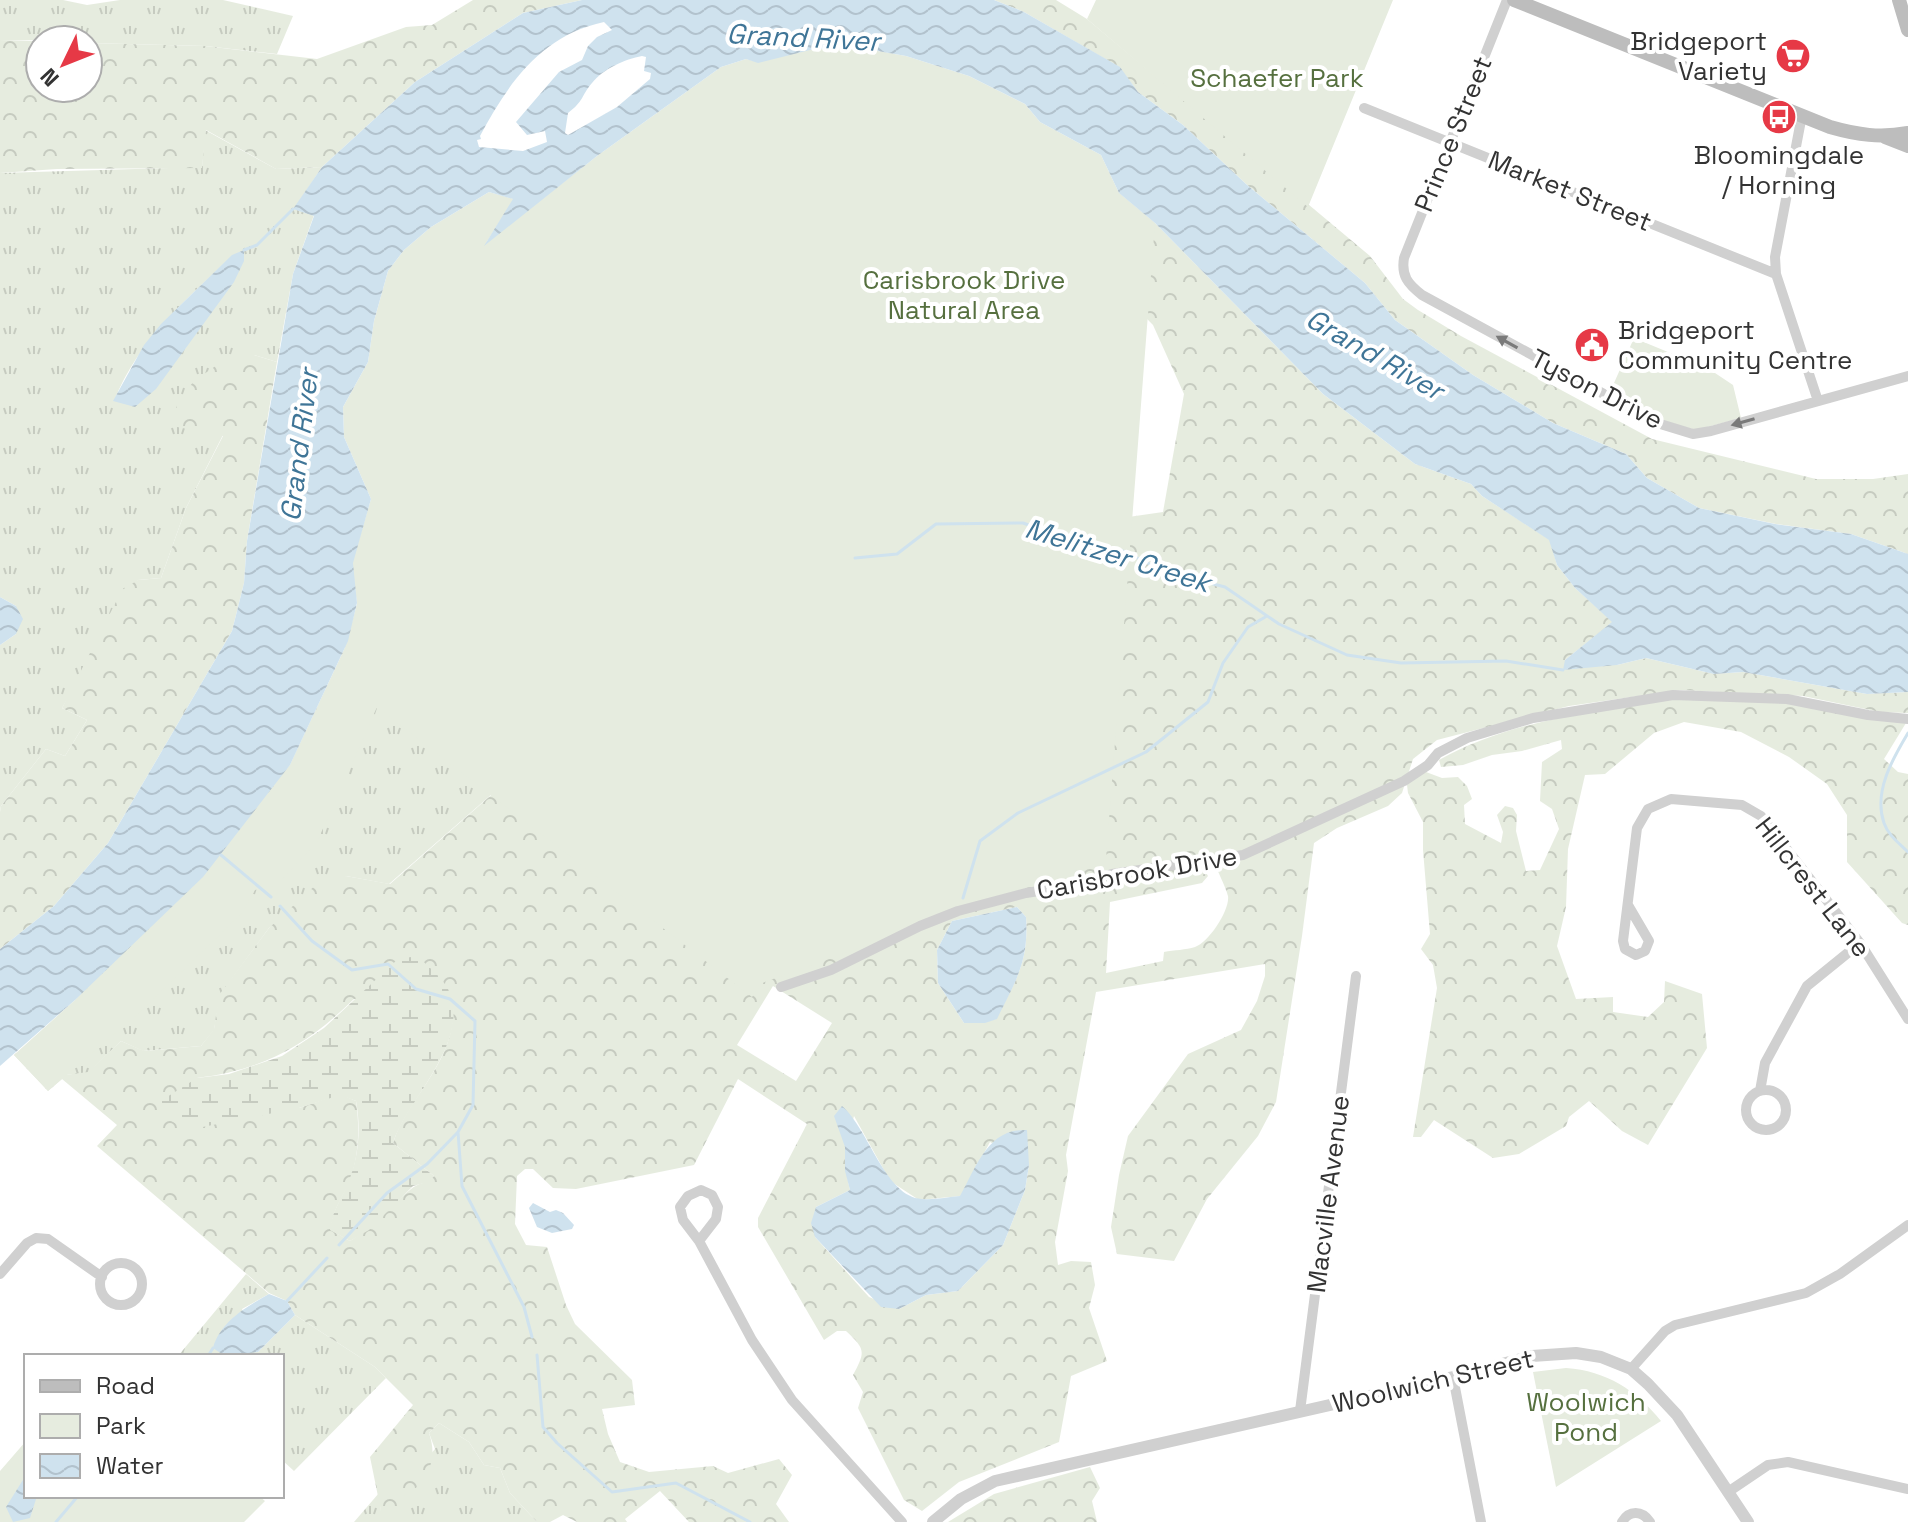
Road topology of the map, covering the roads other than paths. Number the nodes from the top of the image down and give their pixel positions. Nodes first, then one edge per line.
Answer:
1 (1507, 0) edge
2 (1514, 0) edge
3 (1899, 0) edge
4 (1908, 30) edge
5 (1364, 108) dead end
6 (1802, 115) junction
7 (1908, 133) edge
8 (1884, 137) junction
9 (1450, 143) junction
10 (1908, 146) edge
11 (1402, 269) joint
12 (1776, 274) junction
13 (1908, 376) edge
14 (1818, 401) junction
15 (1906, 719) edge
16 (1628, 905) dead end
17 (1860, 943) junction
18 (1356, 976) dead end
19 (781, 987) dead end
20 (1908, 1019) edge
21 (1760, 1091) junction
22 (1908, 1225) edge
23 (699, 1241) junction
24 (0, 1274) edge
25 (102, 1277) junction
26 (1631, 1369) junction
27 (1453, 1377) junction
28 (1300, 1411) junction
29 (1908, 1489) edge
30 (1728, 1492) junction
31 (902, 1522) edge
32 (933, 1522) edge
33 (1481, 1522) edge
34 (1622, 1522) edge
35 (1650, 1522) edge
36 (1748, 1522) edge

1 - 9 street, Prince Street
2 - 6 main road
3 - 4 main road
5 - 9 street, Market Street
6 - 8 main road
6 - 12 street
7 - 8 main road
8 - 10 main road
9 - 11 street, Prince Street
9 - 12 street, Market Street
14 -> 11 street, Tyson Drive
12 - 14 street
13 - 14 street, Tyson Drive
15 - 19 street, Carisbrook Drive
16 - 17 street, Hillcrest Lane
17 - 20 street, Hillcrest Lane
17 - 21 street
18 - 28 street, Macville Avenue
21 - 21 street
22 - 26 street
23 - 23 street
23 - 31 street
24 - 25 street
25 - 25 street
26 - 27 street, Woolwich Street
26 - 30 street
27 - 28 street, Woolwich Street
27 - 33 street
28 - 32 street, Woolwich Street
29 - 30 street
30 - 36 street
34 - 35 street

